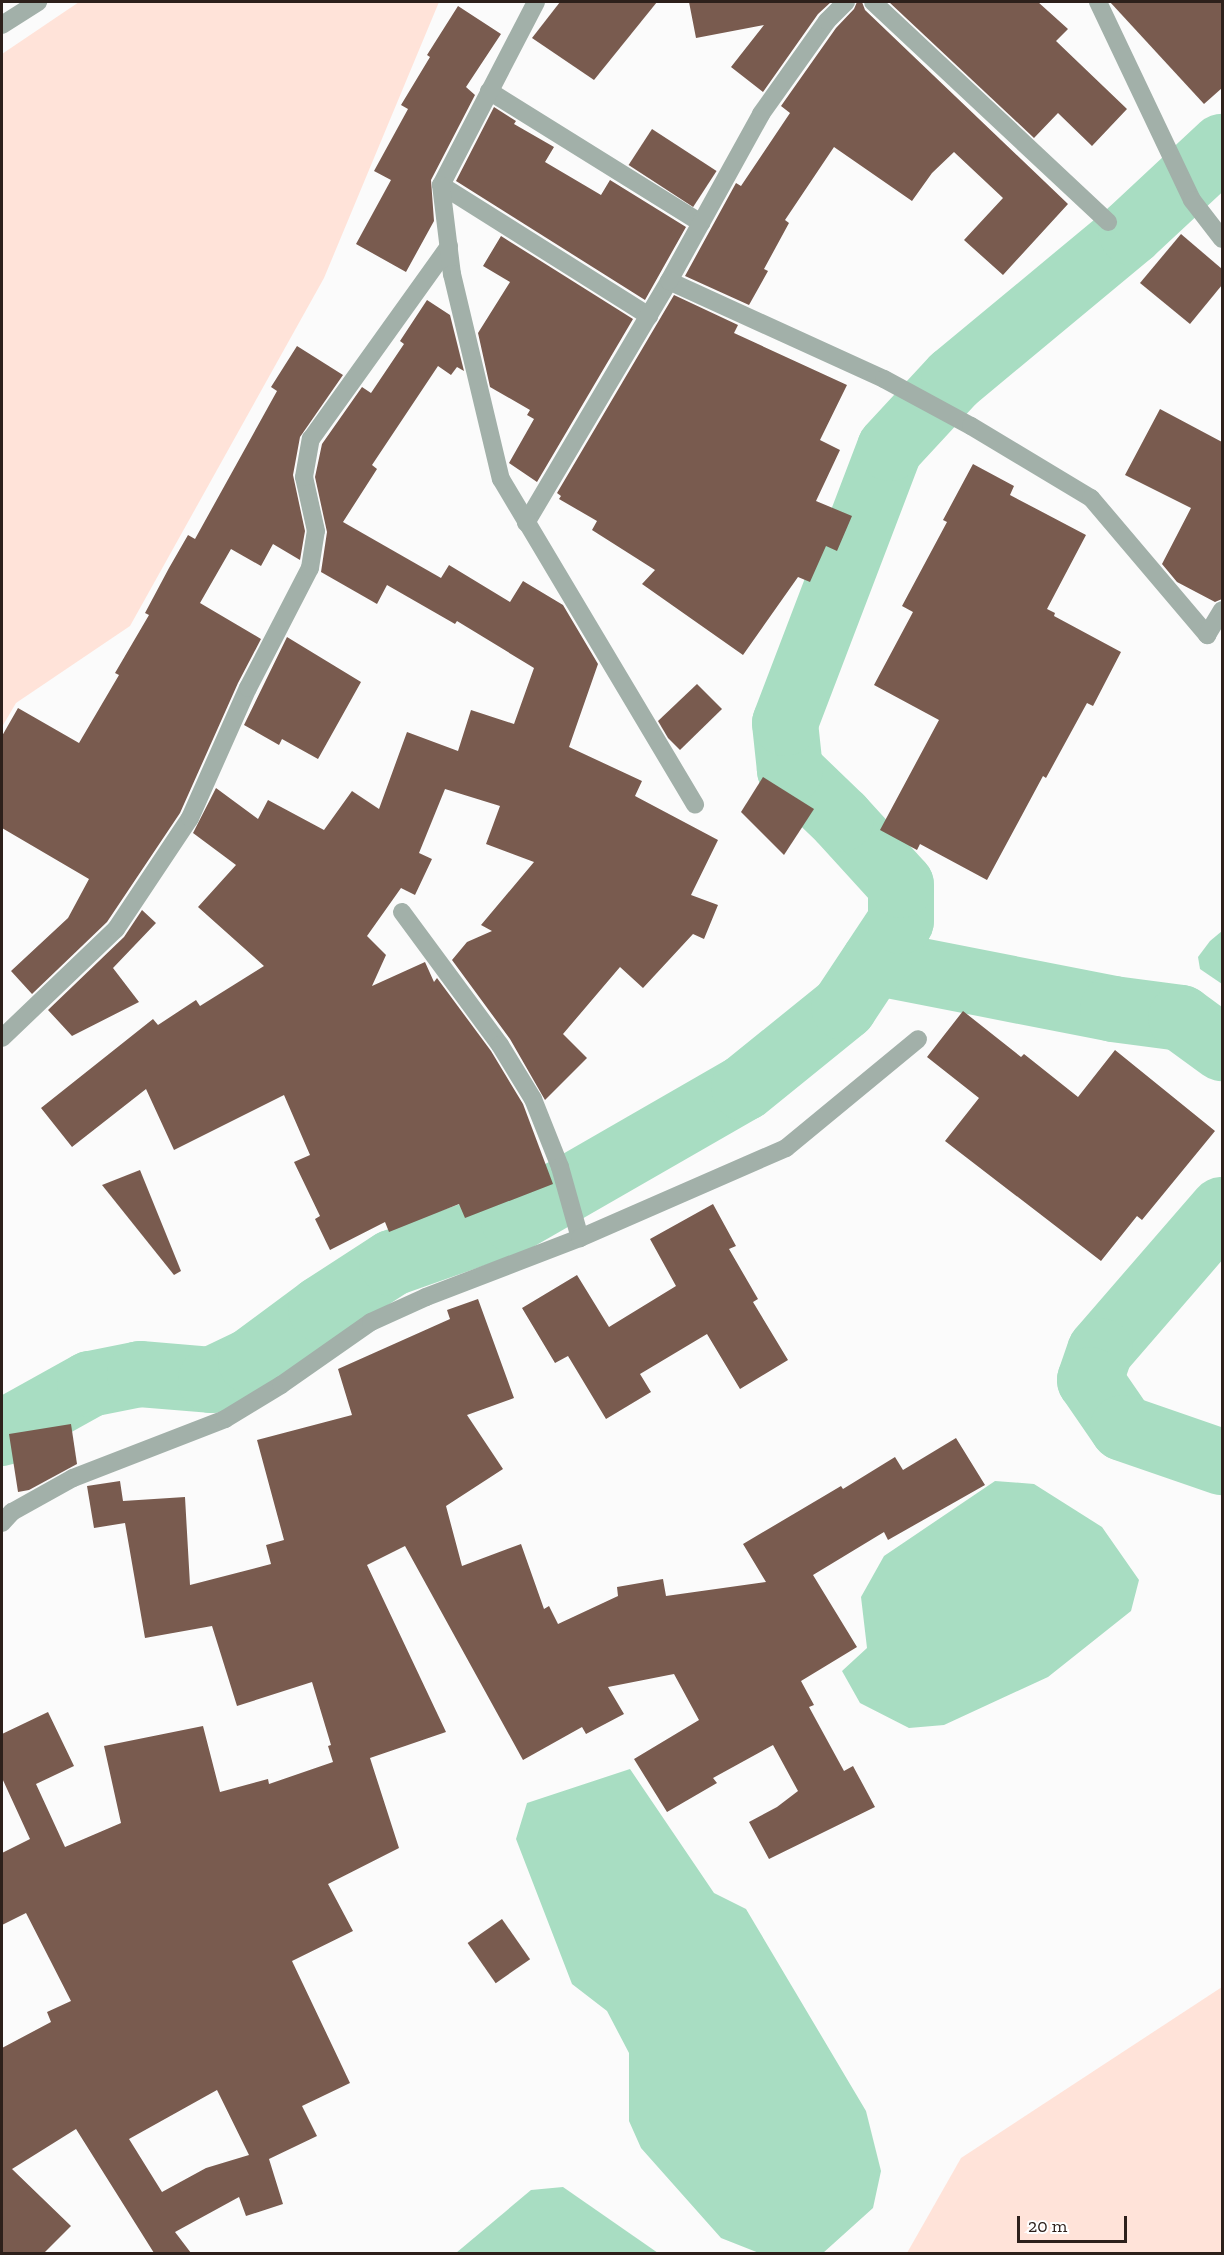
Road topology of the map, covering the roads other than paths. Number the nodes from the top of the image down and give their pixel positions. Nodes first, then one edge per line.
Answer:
1 (38, 2) edge
2 (536, 2) edge
3 (846, 2) edge
4 (873, 2) edge
5 (1098, 2) edge
6 (2, 25) edge
7 (489, 92) junction
8 (441, 185) junction
9 (1108, 222) dead end
10 (701, 223) junction
11 (1222, 239) edge
12 (449, 246) junction
13 (669, 281) junction
14 (649, 316) junction
15 (526, 523) junction
16 (1222, 610) edge
17 (695, 805) dead end
18 (402, 912) dead end
19 (2, 1038) edge
20 (918, 1039) dead end
21 (580, 1238) junction
22 (2, 1523) edge

1 - 6 street
2 - 7 street
3 - 10 street
4 - 9 street
5 - 11 street
7 - 8 street
7 - 10 street
8 - 12 street
8 - 14 street
10 - 13 street
12 - 15 street
12 - 19 street
13 - 14 street
13 - 16 street
14 - 15 street
15 - 17 street
18 - 21 street
20 - 21 street
21 - 22 street

